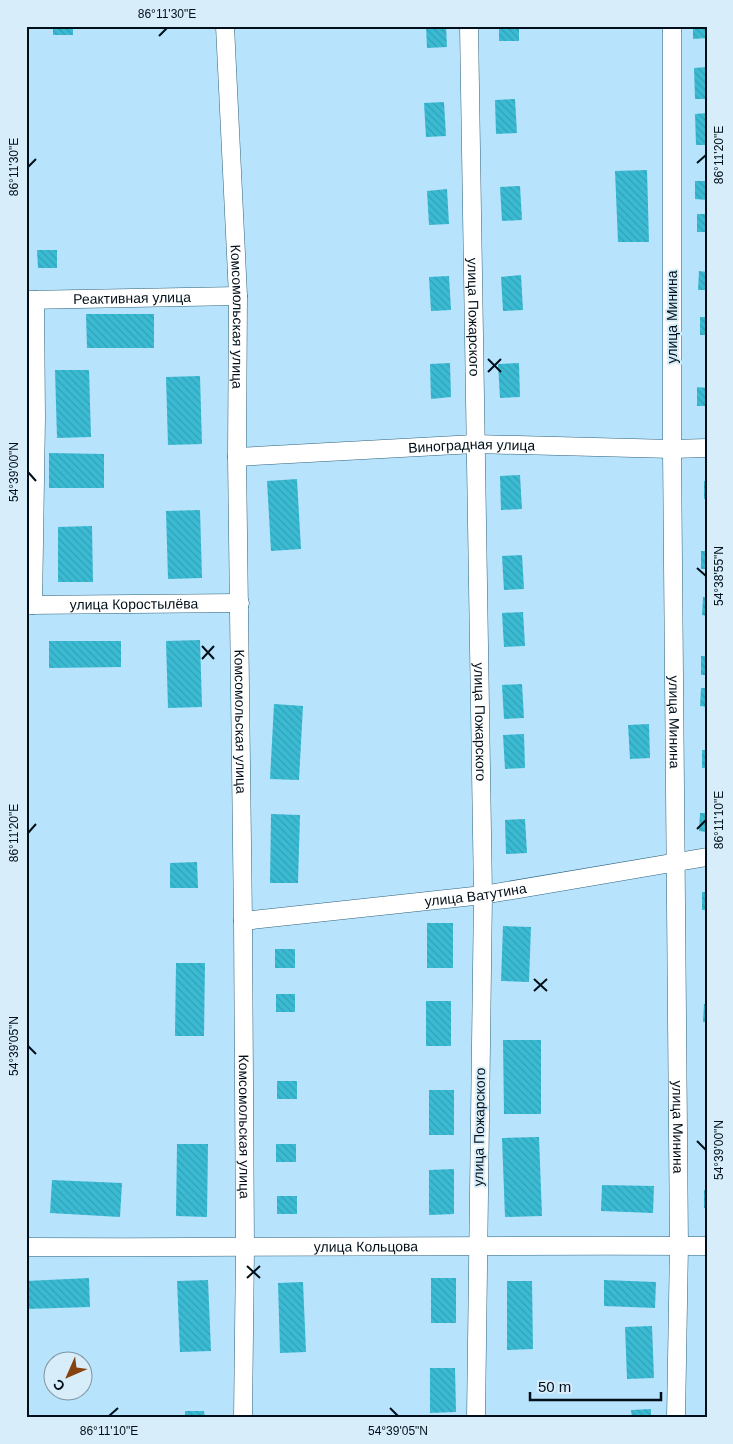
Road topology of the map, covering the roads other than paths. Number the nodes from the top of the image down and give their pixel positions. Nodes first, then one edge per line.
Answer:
1 (225, 26) edge
2 (469, 26) edge
3 (672, 26) edge
4 (238, 296) junction
5 (30, 300) edge
6 (31, 418) edge
7 (475, 444) junction
8 (707, 448) edge
9 (672, 449) junction
10 (238, 457) junction
11 (240, 603) junction
12 (30, 605) edge
13 (707, 856) edge
14 (677, 860) junction
15 (483, 895) junction
16 (243, 922) junction
17 (478, 1245) junction
18 (679, 1246) junction
19 (707, 1246) edge
20 (26, 1247) edge
21 (245, 1248) junction
22 (243, 1418) edge
23 (476, 1418) edge
24 (676, 1418) edge

1 - 4 street, Комсомольская улица
2 - 7 street, улица Пожарского
3 - 9 street, улица Минина
4 - 5 street, Реактивная улица
4 - 10 street, Комсомольская улица
5 - 6 street
6 - 12 street
7 - 9 street, Виноградная улица
7 - 10 street, Виноградная улица
7 - 15 street, улица Пожарского
8 - 9 street, Виноградная улица
9 - 14 street, улица Минина
10 - 11 street, Комсомольская улица
11 - 12 street, улица Коростылёва
11 - 16 street, Комсомольская улица
13 - 14 street, улица Ватутина
14 - 15 street, улица Ватутина
14 - 18 street, улица Минина
15 - 16 street, улица Ватутина
15 - 17 street, улица Пожарского
16 - 21 street, Комсомольская улица
17 - 18 street, улица Кольцова
17 - 21 street, улица Кольцова
17 - 23 street, улица Пожарского
18 - 19 street, улица Кольцова
18 - 24 street, улица Минина
20 - 21 street, улица Кольцова
21 - 22 street, Комсомольская улица

